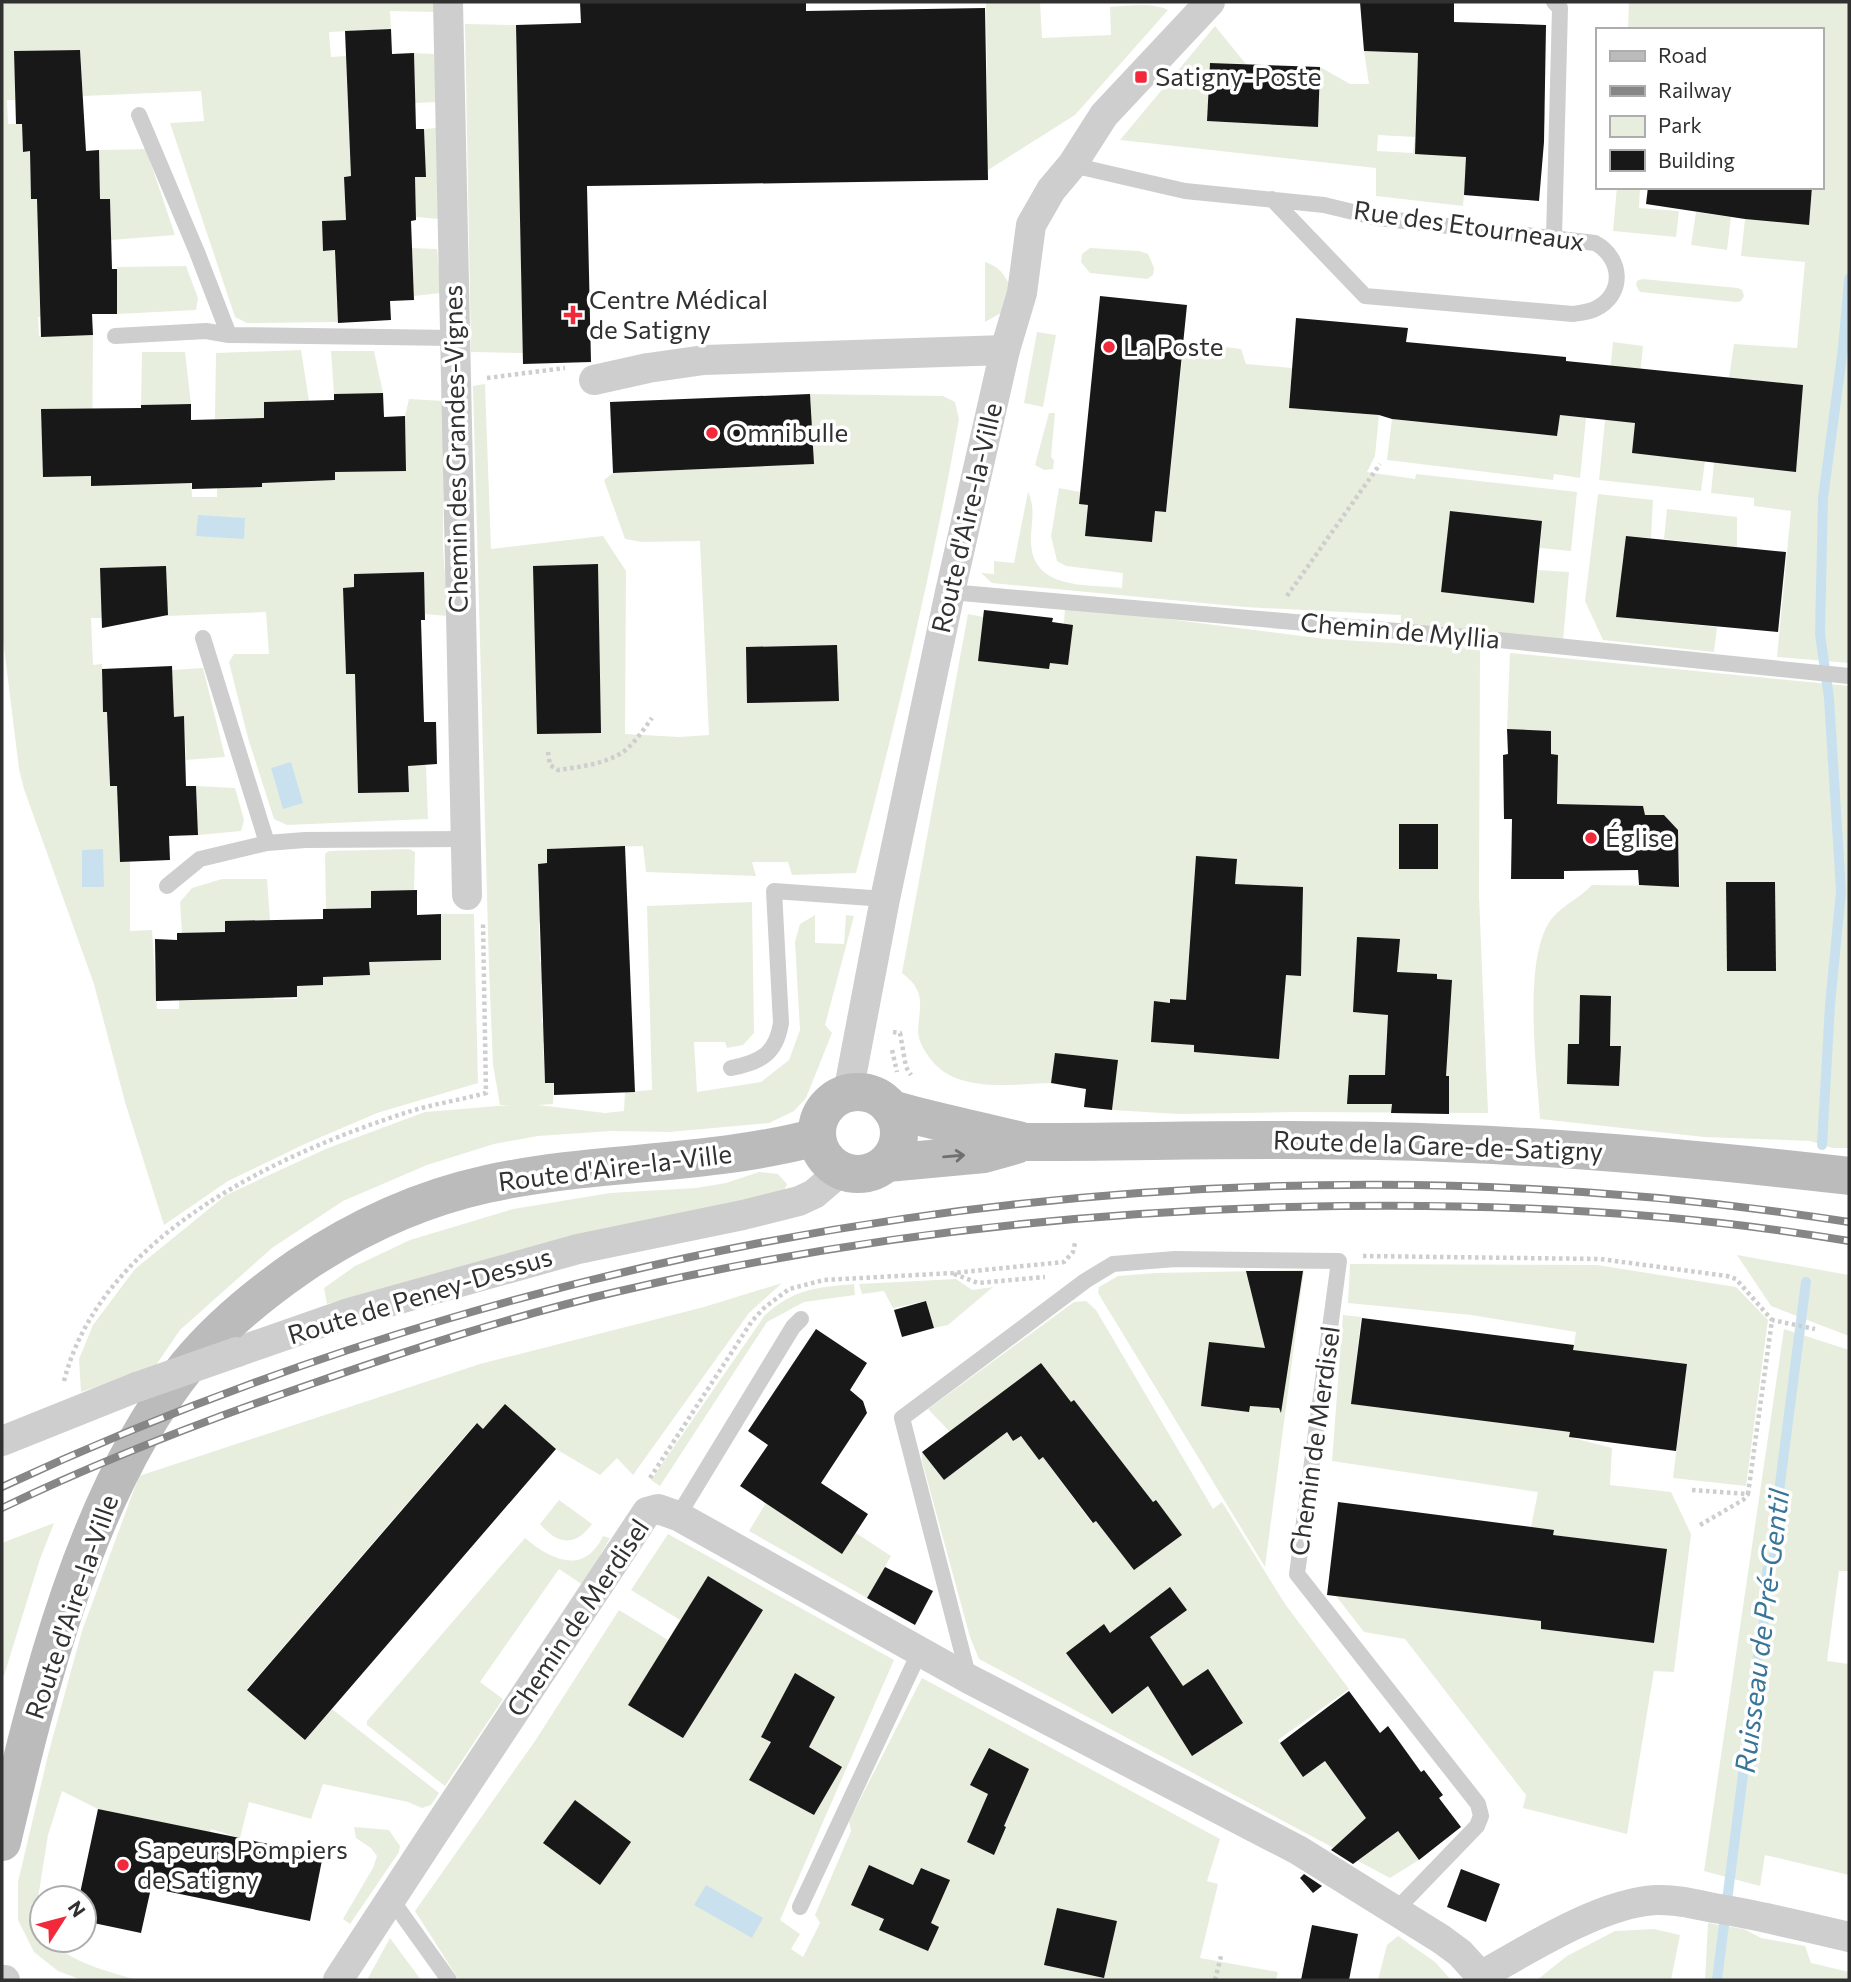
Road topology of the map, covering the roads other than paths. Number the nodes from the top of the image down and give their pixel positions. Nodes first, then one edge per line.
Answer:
1 (447, 2) edge
2 (1210, 2) edge
3 (1554, 2) edge
4 (139, 115) dead end
5 (1072, 165) junction
6 (1272, 199) junction
7 (1554, 237) junction
8 (229, 335) junction
9 (116, 336) dead end
10 (454, 338) junction
11 (1005, 350) junction
12 (594, 380) road end
13 (950, 592) junction
14 (204, 638) dead end
15 (1842, 676) edge
16 (464, 839) junction
17 (267, 844) junction
18 (167, 886) dead end
19 (467, 895) road end
20 (885, 899) junction
21 (731, 1068) dead end
22 (848, 1093) junction
23 (904, 1097) junction
24 (817, 1137) junction
25 (1025, 1142) junction
26 (887, 1163) junction
27 (841, 1171) junction
28 (1849, 1175) edge
29 (801, 1319) dead end
30 (2, 1441) edge
31 (678, 1516) junction
32 (920, 1651) junction
33 (970, 1679) junction
34 (2, 1842) edge
35 (391, 1899) junction
36 (800, 1907) dead end
37 (1396, 1910) junction
38 (1849, 1937) edge
39 (1483, 1978) edge
40 (338, 1980) edge
41 (449, 1980) edge

1 - 10 street, Chemin des Grandes-Vignes
2 - 5 street, Route d'Aire-la-Ville
3 - 7 lane
4 - 8 lane
5 - 6 lane, Rue des Etourneaux
5 - 11 street, Route d'Aire-la-Ville
6 - 7 lane, Rue des Etourneaux
6 - 7 lane, Rue des Etourneaux
8 - 9 lane
8 - 10 lane
10 - 16 street, Chemin des Grandes-Vignes
11 - 12 street
11 - 13 street, Route d'Aire-la-Ville
13 - 15 lane, Chemin de Myllia
13 - 20 street, Route d'Aire-la-Ville
14 - 17 lane
16 - 17 lane
16 - 19 street, Chemin des Grandes-Vignes
17 - 18 lane
20 - 21 lane
20 - 22 street, Route d'Aire-la-Ville
22 - 23 street
22 - 24 street
23 - 25 street, Route de la Gare-de-Satigny
23 - 26 street
24 - 27 street
24 - 34 street, Route d'Aire-la-Ville
26 -> 25 street, Route de la Gare-de-Satigny
25 - 28 street, Route de la Gare-de-Satigny
26 - 27 street
27 - 30 street, Route de Peney-Dessus, bridge
29 - 31 lane
31 - 32 street, Chemin de Merdisel
31 - 35 street, Chemin de Merdisel
32 - 33 street, Chemin de Merdisel
32 - 36 lane
33 - 37 street, Chemin de Merdisel
33 - 37 lane, Chemin de Merdisel
35 - 40 street, Chemin de Merdisel
35 - 41 lane
37 - 39 street, Chemin de Merdisel
38 - 39 street

